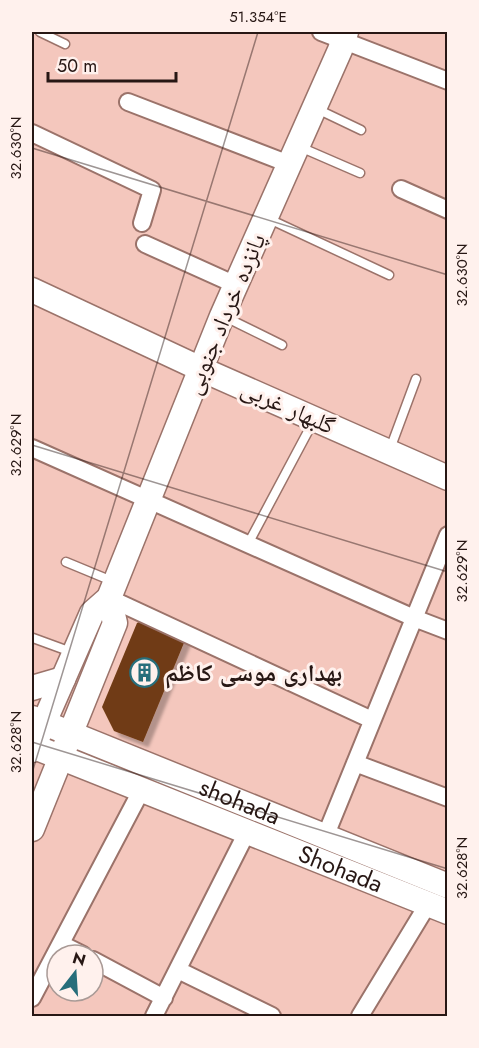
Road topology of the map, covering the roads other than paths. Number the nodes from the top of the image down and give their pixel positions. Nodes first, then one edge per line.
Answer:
1 (40, 32) edge
2 (336, 34) edge
3 (65, 44) dead end
4 (447, 81) edge
5 (128, 102) dead end
6 (314, 108) junction
7 (361, 130) dead end
8 (32, 133) edge
9 (293, 155) junction
10 (360, 173) dead end
11 (401, 189) dead end
12 (447, 210) edge
13 (266, 217) junction
14 (142, 223) dead end
15 (146, 244) dead end
16 (389, 275) dead end
17 (236, 285) junction
18 (32, 290) edge
19 (222, 316) junction
20 (282, 345) dead end
21 (201, 369) junction
22 (416, 379) dead end
23 (315, 419) junction
24 (32, 448) edge
25 (388, 452) junction
26 (447, 478) edge
27 (149, 499) junction
28 (447, 535) edge
29 (248, 544) junction
30 (66, 562) dead end
31 (112, 590) junction
32 (414, 618) junction
33 (447, 631) edge
34 (33, 638) dead end
35 (75, 653) junction
36 (63, 679) junction
37 (32, 688) edge
38 (372, 720) junction
39 (37, 721) edge
40 (71, 734) junction
41 (32, 747) edge
42 (61, 759) junction
43 (355, 763) junction
44 (141, 791) junction
45 (447, 798) edge
46 (32, 829) edge
47 (247, 832) junction
48 (325, 837) junction
49 (447, 885) edge
50 (438, 908) edge
51 (62, 943) edge
52 (105, 966) edge
53 (178, 970) junction
54 (45, 974) edge
55 (32, 998) edge
56 (164, 998) junction
57 (154, 1017) edge
58 (272, 1017) edge
59 (360, 1017) edge

1 - 3 lane
2 - 4 street
2 - 6 street, پانزده خرداد جنوبی
5 - 9 street
6 - 7 lane
6 - 9 street, پانزده خرداد جنوبی
8 - 14 street
9 - 10 lane
9 - 13 street, پانزده خرداد جنوبی
11 - 12 street
13 - 16 lane
13 - 17 street, پانزده خرداد جنوبی
15 - 17 street
17 - 19 street, پانزده خرداد جنوبی
18 - 21 street, گلبهار غربی
19 - 20 lane
19 - 21 street, پانزده خرداد جنوبی
21 - 23 street, گلبهار غربی
21 - 27 street, پانزده خرداد جنوبی
22 - 25 lane
23 - 25 street, گلبهار غربی
23 - 29 lane
24 - 27 street
25 - 26 street, گلبهار غربی
27 - 29 street
27 - 31 street, پانزده خرداد جنوبی
28 - 32 street
29 - 32 street
30 - 31 lane
31 - 35 street
31 - 38 street
31 - 40 street
32 - 33 street
32 - 38 street
34 - 35 lane
35 - 36 street
36 - 37 street
36 - 39 street
38 - 43 street
39 - 40 street, shohada
39 - 41 street
40 - 42 street
40 - 48 street, shohada
41 - 42 street, Shohada
42 - 44 street, Shohada
42 - 46 street
43 - 45 street
43 - 48 street
44 - 47 street, Shohada
44 - 51 street
47 - 50 street, Shohada
47 - 53 street
48 - 49 street, shohada
50 - 59 street
52 - 56 street
53 - 56 street
53 - 58 street
54 - 55 street
56 - 57 street

